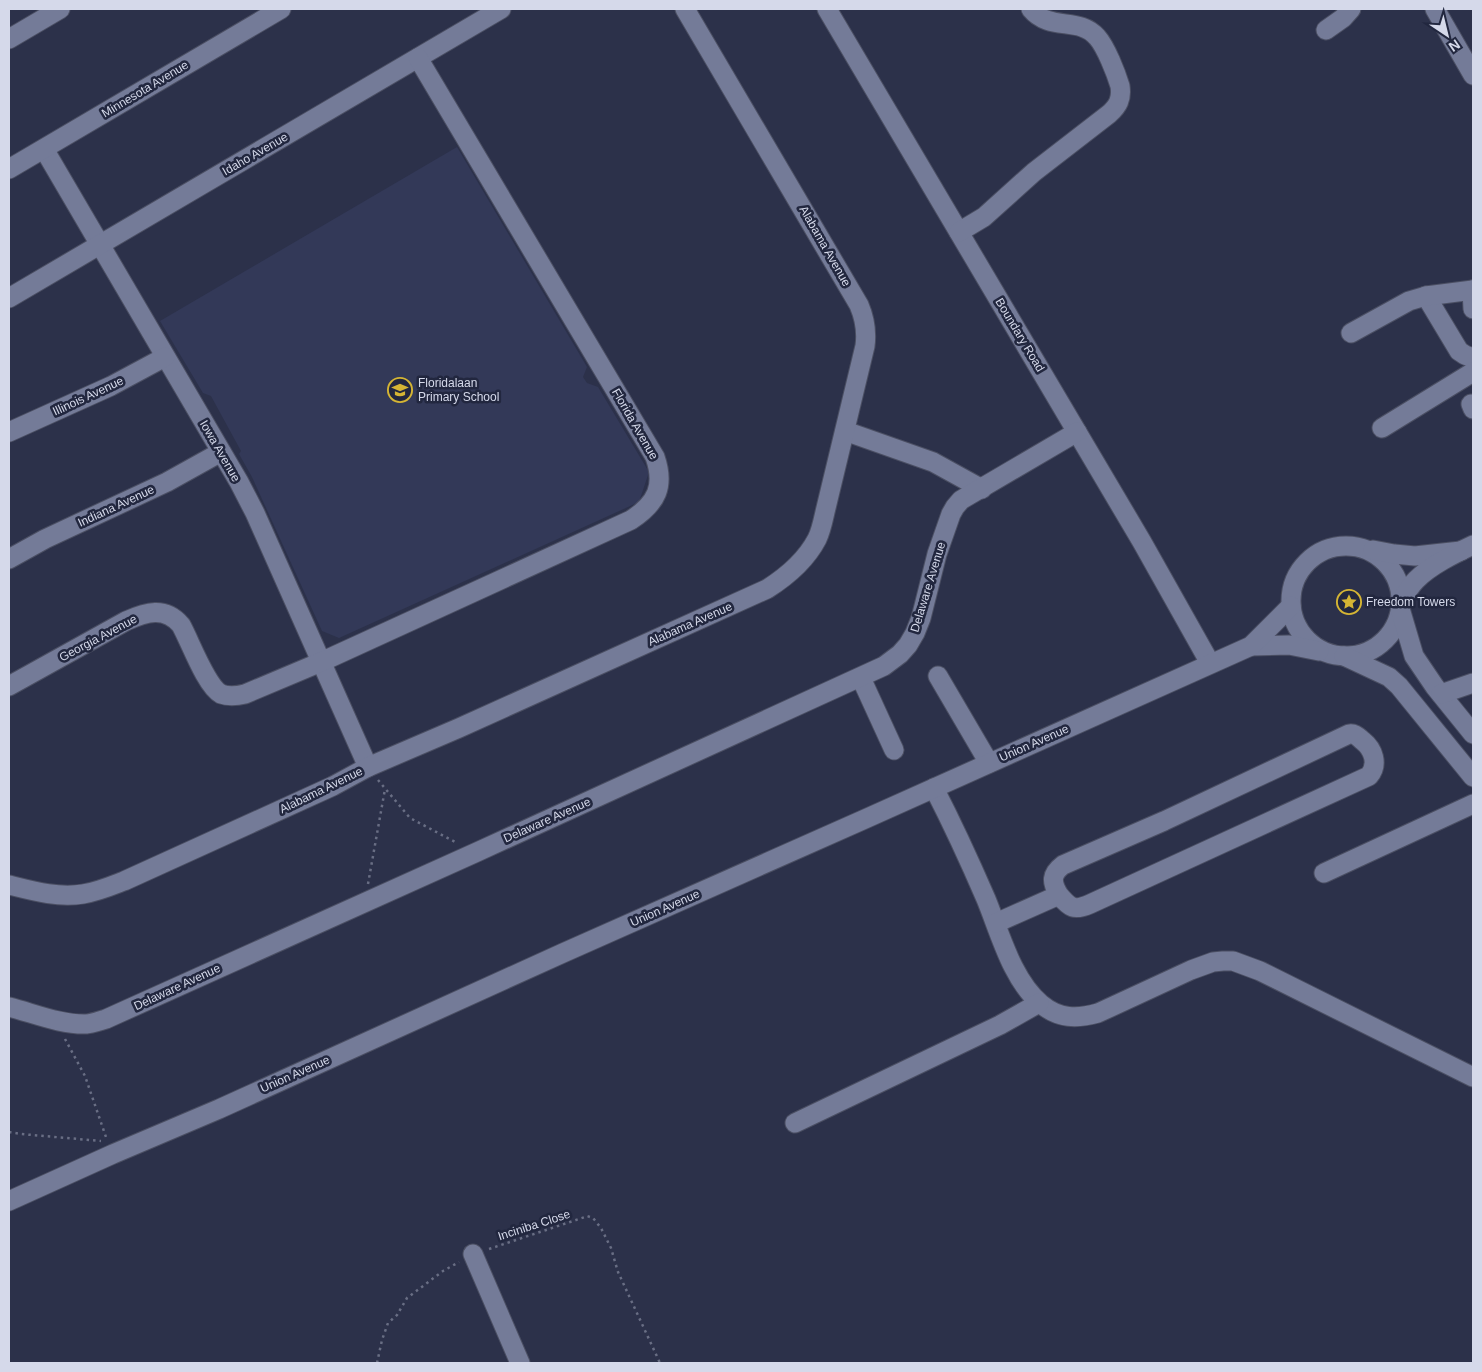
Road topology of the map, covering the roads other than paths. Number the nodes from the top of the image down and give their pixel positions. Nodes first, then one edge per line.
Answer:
1 (60, 9) edge
2 (281, 9) edge
3 (501, 9) edge
4 (685, 9) edge
5 (827, 9) edge
6 (1031, 9) edge
7 (1352, 9) edge
8 (1435, 9) edge
9 (1326, 30) dead end
10 (9, 39) edge
11 (418, 58) junction
12 (1473, 75) edge
13 (44, 149) junction
14 (9, 169) edge
15 (959, 232) junction
16 (100, 245) junction
17 (1472, 290) edge
18 (1426, 296) junction
19 (9, 298) edge
20 (1473, 309) edge
21 (1351, 333) dead end
22 (165, 357) junction
23 (1473, 358) edge
24 (1473, 372) edge
25 (1382, 428) dead end
26 (845, 431) junction
27 (9, 432) edge
28 (1077, 432) junction
29 (221, 452) junction
30 (982, 488) junction
31 (1467, 548) edge
32 (1369, 550) junction
33 (9, 559) edge
34 (1291, 606) junction
35 (1401, 606) junction
36 (1251, 646) junction
37 (1325, 652) junction
38 (1344, 656) junction
39 (321, 662) junction
40 (1210, 663) junction
41 (938, 676) dead end
42 (861, 678) junction
43 (1473, 683) edge
44 (9, 686) edge
45 (1441, 694) junction
46 (1473, 734) edge
47 (894, 750) dead end
48 (989, 763) junction
49 (368, 768) junction
50 (1473, 777) edge
51 (934, 788) junction
52 (1473, 804) edge
53 (1324, 873) dead end
54 (9, 887) edge
55 (1059, 894) junction
56 (996, 923) junction
57 (1039, 1003) junction
58 (9, 1007) edge
59 (1473, 1077) edge
60 (795, 1123) dead end
61 (78, 1170) junction
62 (9, 1202) edge
63 (9, 1208) edge
64 (473, 1254) road end
65 (520, 1363) edge

1 - 10 street
2 - 13 street, Minnesota Avenue
3 - 11 street, Idaho Avenue
4 - 26 street, Alabama Avenue
5 - 15 street, Boundary Road
6 - 15 street
7 - 9 street
8 - 12 street
11 - 16 street, Idaho Avenue
11 - 39 street, Florida Avenue
13 - 14 street, Minnesota Avenue
13 - 16 street, Iowa Avenue
15 - 28 street, Boundary Road
16 - 19 street, Idaho Avenue
16 - 22 street, Iowa Avenue
17 - 18 street
17 - 20 street
18 - 21 street
18 - 23 street
22 - 27 street, Illinois Avenue
22 - 29 street, Iowa Avenue
24 - 25 street
26 - 30 street
26 - 49 street, Alabama Avenue
28 - 30 street, Delaware Avenue
28 - 40 street, Boundary Road
29 - 33 street, Indiana Avenue
29 - 39 street, Iowa Avenue
30 - 42 street, Delaware Avenue
31 - 32 street
31 - 35 street
32 - 34 street
32 - 35 street
34 - 36 street, Union Avenue
34 - 37 street
35 - 38 street
35 - 45 street
36 - 37 street, Union Avenue
36 - 40 street, Union Avenue
37 - 38 street
38 - 50 street
39 - 44 street, Georgia Avenue
39 - 49 street, Iowa Avenue
40 - 48 street, Union Avenue
41 - 48 street
42 - 47 street
42 - 58 street, Delaware Avenue
43 - 45 street
45 - 46 street
48 - 51 street, Union Avenue
49 - 54 street, Alabama Avenue
51 - 56 street
51 - 61 street, Union Avenue
52 - 53 street
55 - 55 street
55 - 56 street
56 - 57 street
57 - 59 street
57 - 60 street
61 - 62 street, Union Avenue
61 - 63 street, Union Avenue
64 - 65 street

